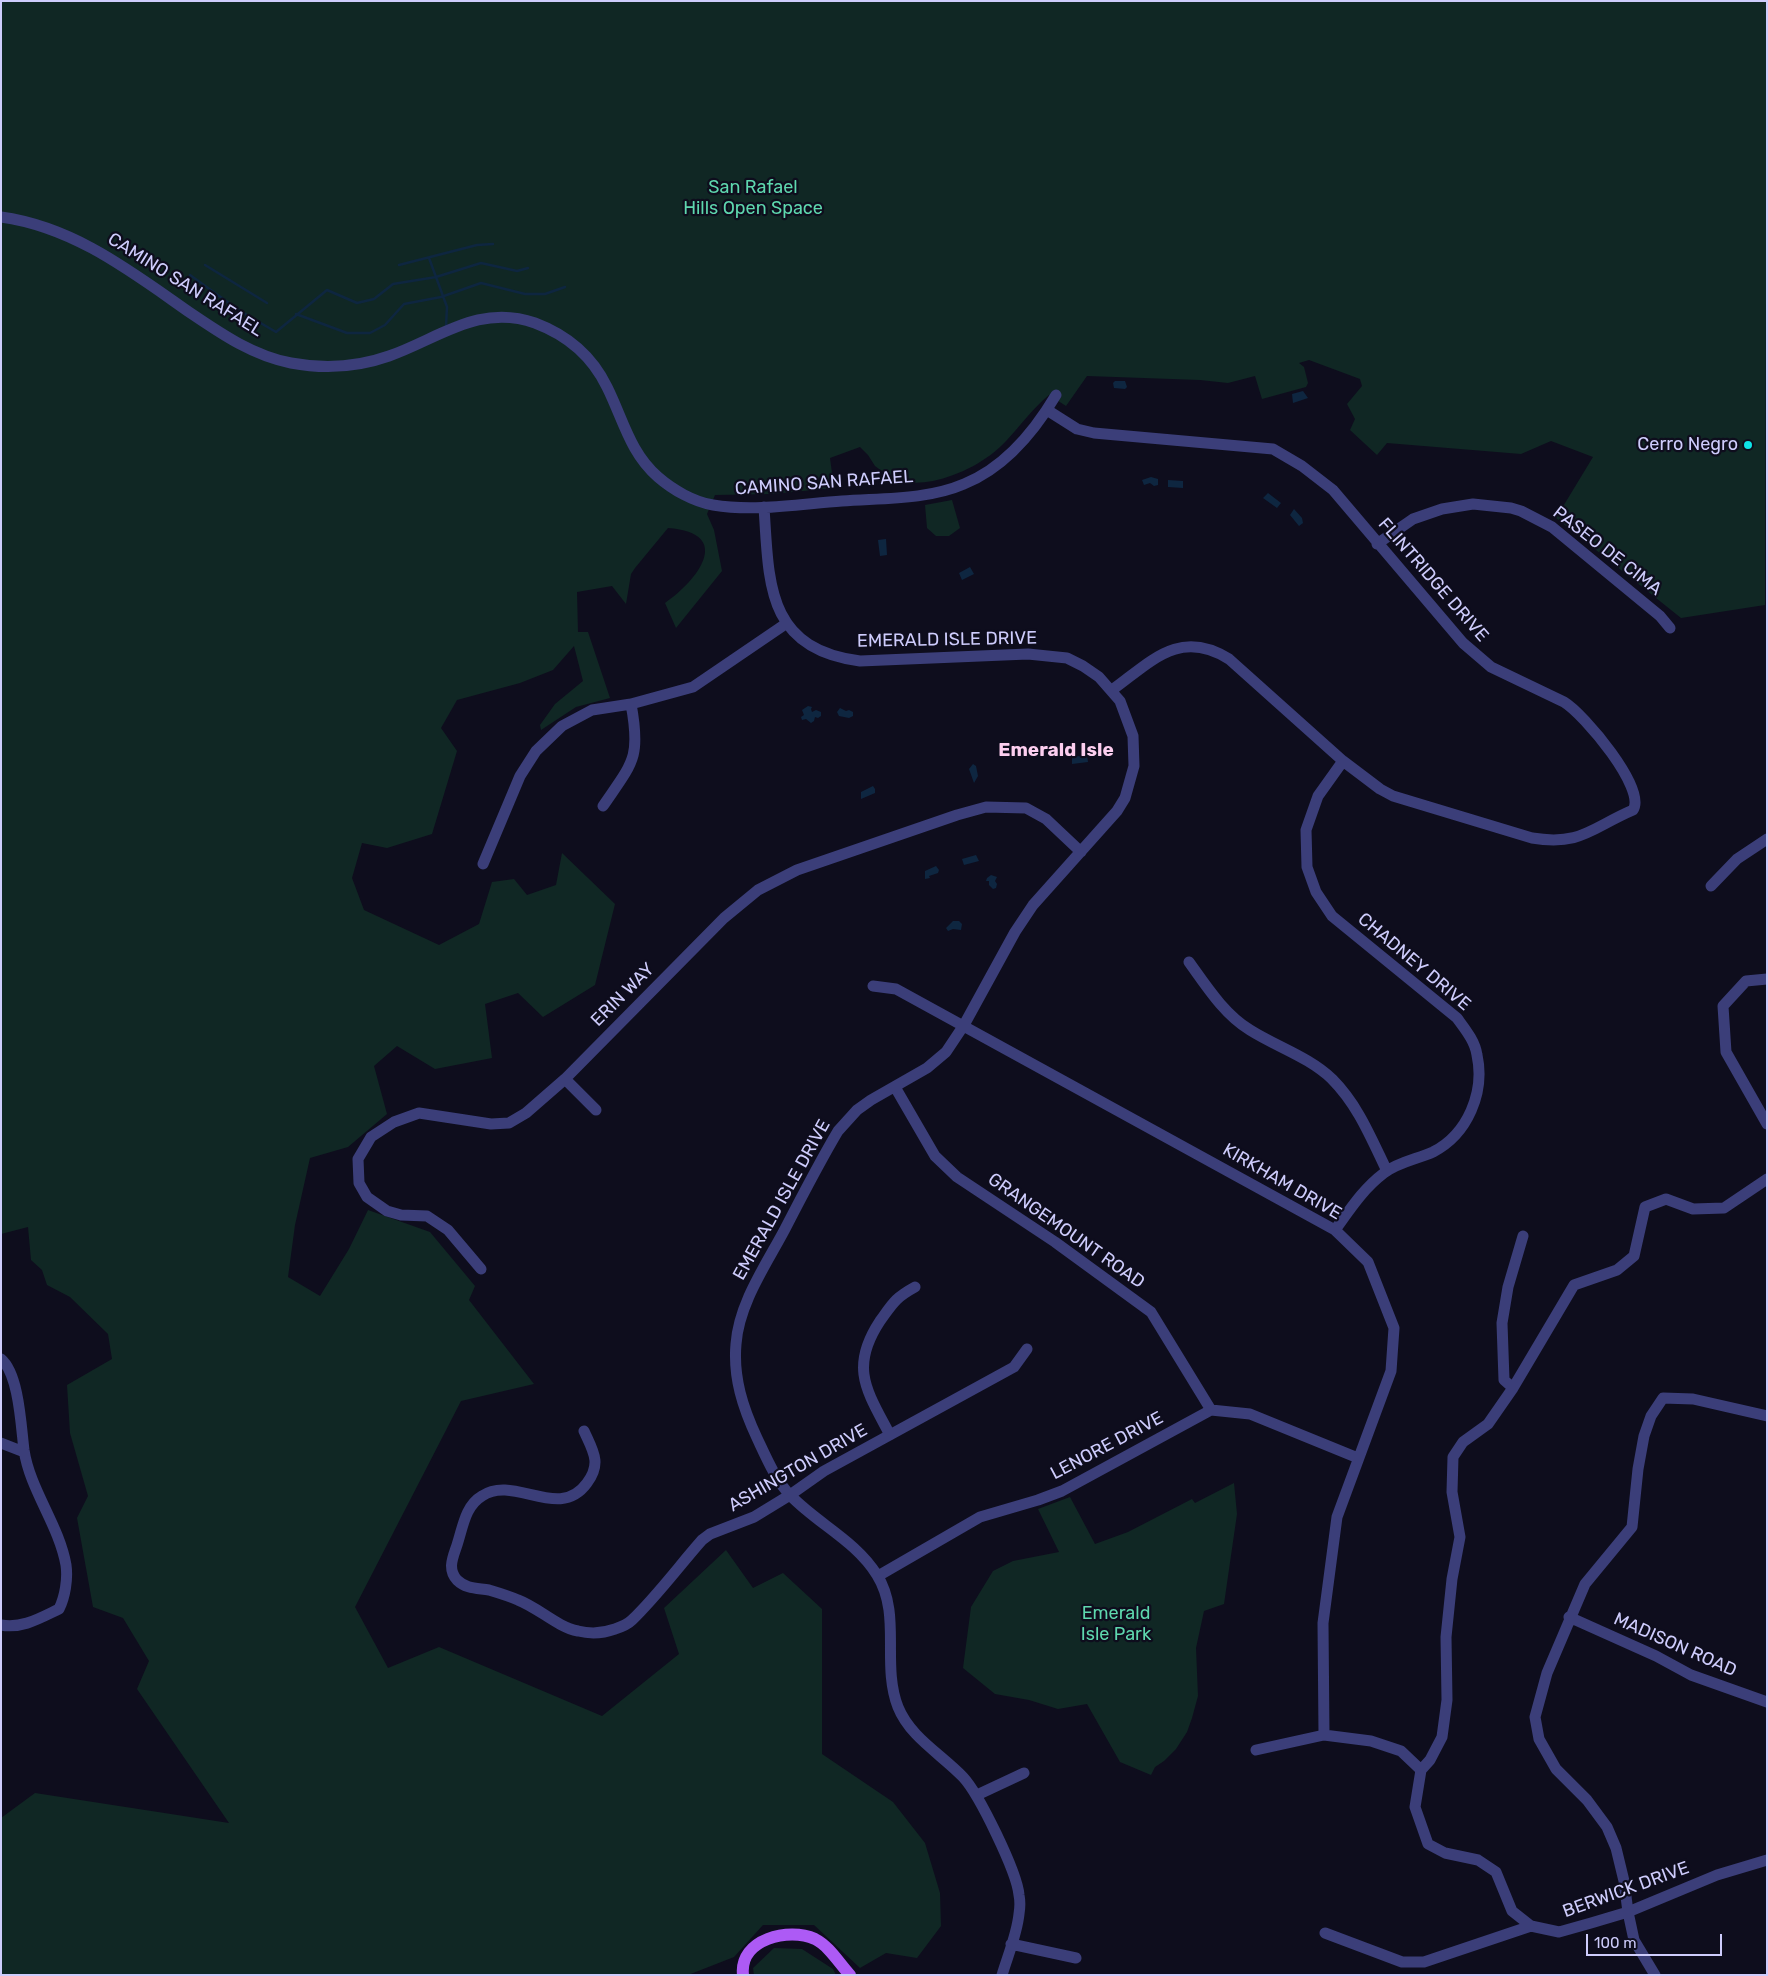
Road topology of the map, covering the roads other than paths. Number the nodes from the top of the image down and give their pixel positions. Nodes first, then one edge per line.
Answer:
1 (1, 217) edge
2 (1056, 395) dead end
3 (1047, 410) junction
4 (764, 507) junction
5 (1378, 544) junction
6 (787, 623) junction
7 (1670, 628) dead end
8 (1112, 690) junction
9 (631, 704) junction
10 (1343, 761) junction
11 (604, 806) dead end
12 (1767, 839) edge
13 (1081, 852) junction
14 (482, 864) dead end
15 (1711, 886) dead end
16 (1190, 962) dead end
17 (1767, 979) edge
18 (873, 986) dead end
19 (964, 1025) junction
20 (564, 1079) junction
21 (895, 1087) junction
22 (596, 1110) dead end
23 (1767, 1124) edge
24 (1386, 1171) junction
25 (1767, 1179) edge
26 (1335, 1230) junction
27 (1523, 1236) dead end
28 (481, 1269) dead end
29 (915, 1286) dead end
30 (1026, 1348) dead end
31 (1, 1359) edge
32 (1513, 1388) junction
33 (1210, 1410) junction
34 (1767, 1416) edge
35 (584, 1431) dead end
36 (890, 1435) junction
37 (1, 1443) edge
38 (24, 1452) junction
39 (1358, 1458) junction
40 (790, 1495) junction
41 (878, 1576) junction
42 (1569, 1617) junction
43 (1, 1625) edge
44 (1767, 1702) edge
45 (1324, 1736) junction
46 (1256, 1750) dead end
47 (1421, 1770) junction
48 (1024, 1773) dead end
49 (977, 1795) junction
50 (1767, 1860) edge
51 (1628, 1912) junction
52 (1530, 1926) junction
53 (1325, 1933) dead end
54 (1011, 1944) junction
55 (1076, 1958) dead end
56 (743, 1975) edge
57 (850, 1975) edge
58 (1002, 1975) edge
59 (1655, 1975) edge

1 - 4 street, CAMINO SAN RAFAEL
2 - 3 street, CAMINO SAN RAFAEL
3 - 4 street, CAMINO SAN RAFAEL
3 - 5 street, FLINTRIDGE DRIVE
4 - 6 street, EMERALD ISLE DRIVE
5 - 7 street, PASEO DE CIMA
5 - 10 street, FLINTRIDGE DRIVE
6 - 8 street, EMERALD ISLE DRIVE
6 - 9 street
8 - 10 street, FLINTRIDGE DRIVE
8 - 13 street, EMERALD ISLE DRIVE
9 - 11 street
9 - 14 street
10 - 24 street, CHADNEY DRIVE
12 - 15 street
13 - 19 street, EMERALD ISLE DRIVE
13 - 20 street, ERIN WAY
16 - 24 street
17 - 23 street
18 - 19 street, KIRKHAM DRIVE
19 - 21 street, EMERALD ISLE DRIVE
19 - 26 street, KIRKHAM DRIVE
20 - 22 street
20 - 28 street, ERIN WAY
21 - 33 street, GRANGEMOUNT ROAD
21 - 40 street, EMERALD ISLE DRIVE
24 - 26 street, CHADNEY DRIVE
25 - 32 street
26 - 39 street, KIRKHAM DRIVE
27 - 32 street
29 - 36 street
30 - 36 street, ASHINGTON DRIVE
31 - 38 street
32 - 47 street
33 - 39 street
33 - 41 street, LENORE DRIVE
34 - 42 street
35 - 40 street, ASHINGTON DRIVE
36 - 40 street, ASHINGTON DRIVE
37 - 38 street
38 - 43 street
39 - 45 street, KIRKHAM DRIVE
40 - 41 street, EMERALD ISLE DRIVE
41 - 49 street, EMERALD ISLE DRIVE
42 - 44 street, MADISON ROAD
42 - 51 street
45 - 46 street
45 - 47 street
47 - 52 street
48 - 49 street
49 - 54 street, EMERALD ISLE DRIVE
50 - 51 street, BERWICK DRIVE
51 - 52 street, BERWICK DRIVE
51 - 59 street
52 - 53 street
54 - 55 street
54 - 58 street, EMERALD ISLE DRIVE
56 - 57 main road

